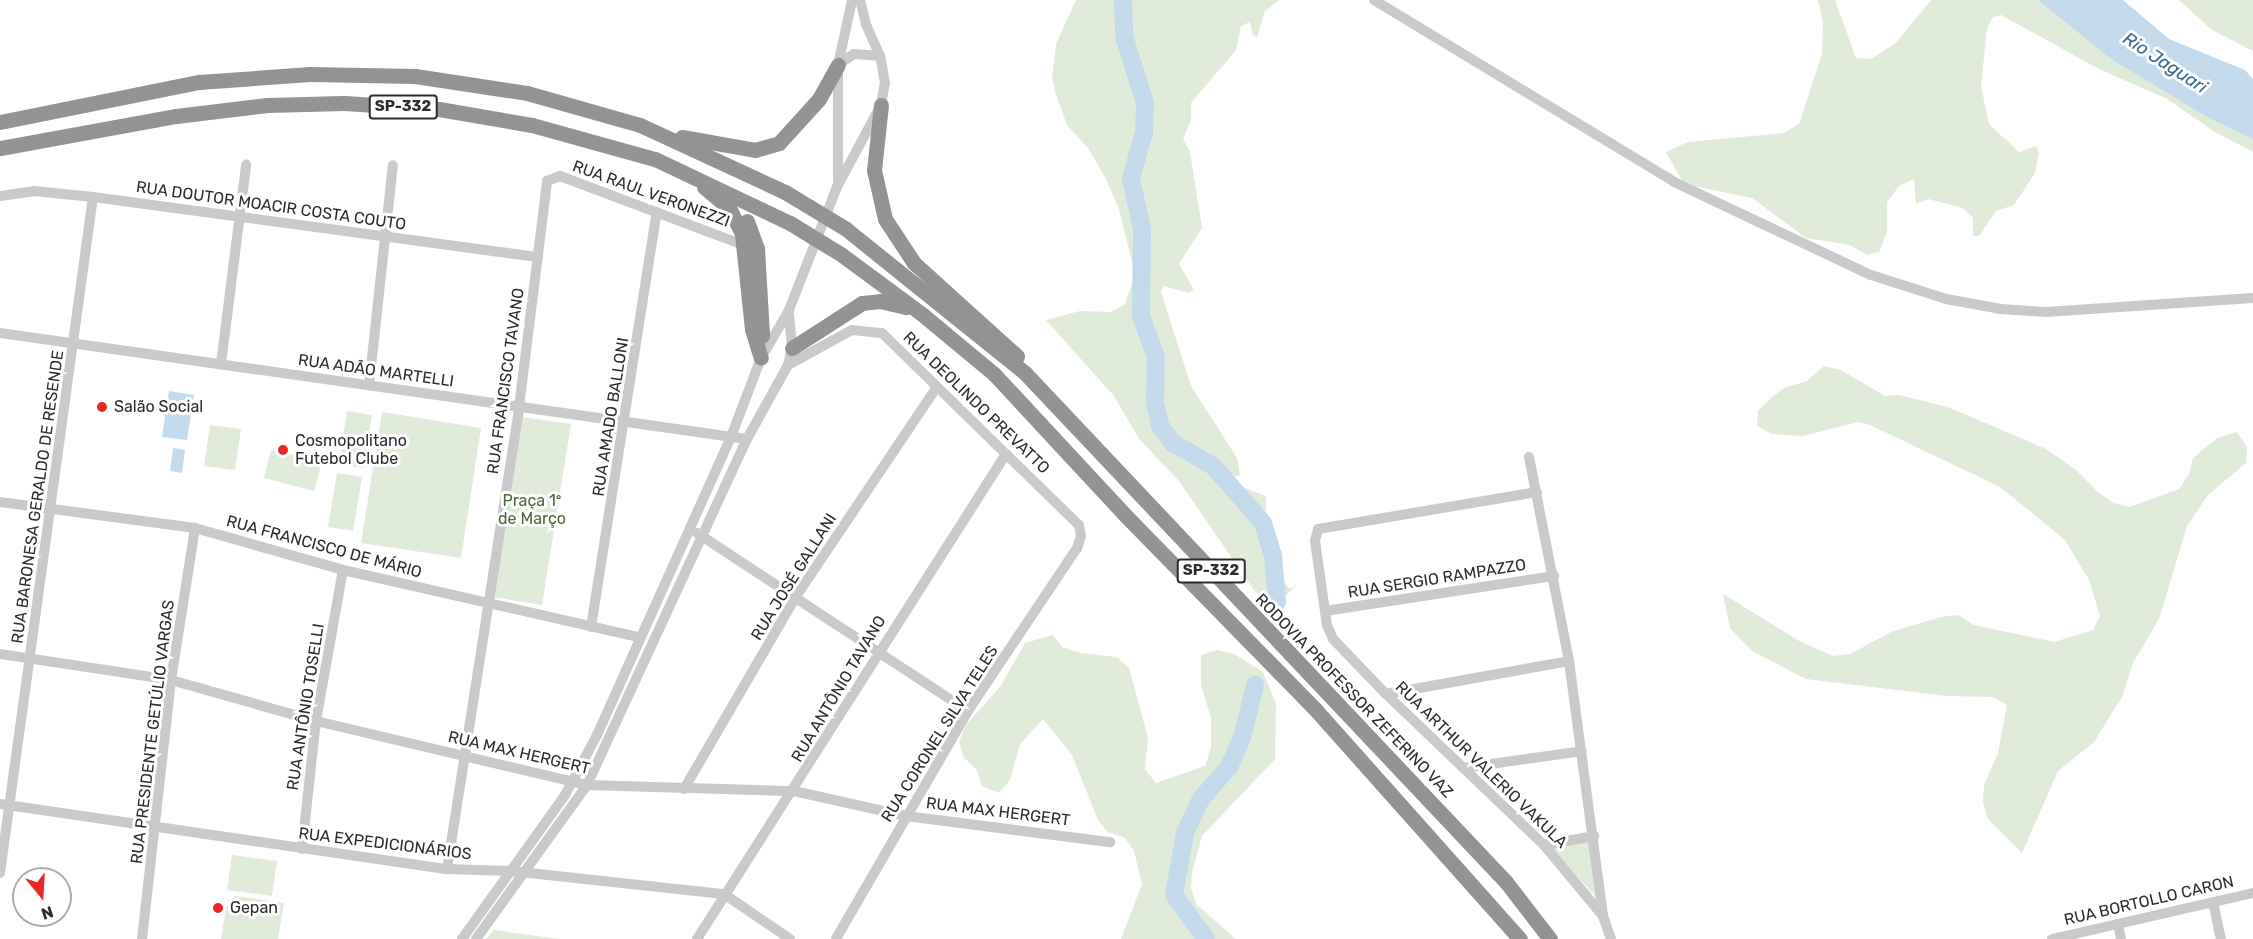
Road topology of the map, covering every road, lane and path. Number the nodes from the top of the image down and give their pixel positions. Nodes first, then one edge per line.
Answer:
1 (852, 0) edge
2 (860, 0) edge
3 (1374, 0) edge
4 (880, 56) junction
5 (838, 65) junction
6 (881, 105) junction
7 (0, 122) edge
8 (640, 124) junction
9 (0, 148) edge
10 (246, 165) dead end
11 (393, 165) dead end
12 (683, 171) junction
13 (547, 182) joint
14 (837, 187) junction
15 (730, 193) junction
16 (0, 195) edge
17 (93, 197) junction
18 (657, 212) junction
19 (240, 217) junction
20 (385, 237) junction
21 (744, 245) junction
22 (538, 257) junction
23 (2253, 298) edge
24 (789, 310) junction
25 (923, 315) junction
26 (0, 333) edge
27 (74, 343) junction
28 (792, 348) junction
29 (762, 357) junction
30 (221, 364) junction
31 (786, 368) junction
32 (1025, 372) junction
33 (369, 386) junction
34 (937, 387) junction
35 (519, 407) junction
36 (626, 423) junction
37 (730, 437) junction
38 (747, 439) junction
39 (1006, 454) junction
40 (1528, 457) dead end
41 (1537, 492) junction
42 (0, 502) edge
43 (52, 508) junction
44 (195, 528) junction
45 (689, 529) junction
46 (702, 536) junction
47 (1077, 548) joint
48 (343, 570) junction
49 (1554, 576) junction
50 (795, 598) junction
51 (487, 605) junction
52 (1325, 611) junction
53 (591, 627) junction
54 (638, 637) junction
55 (878, 651) junction
56 (0, 654) edge
57 (31, 658) junction
58 (1569, 661) junction
59 (171, 680) junction
60 (1386, 694) junction
61 (968, 711) junction
62 (316, 721) junction
63 (1582, 751) junction
64 (462, 755) junction
65 (1463, 768) junction
66 (571, 782) junction
67 (587, 785) junction
68 (684, 789) junction
69 (794, 791) junction
70 (4, 805) edge
71 (906, 816) junction
72 (156, 825) junction
73 (1594, 836) junction
74 (1110, 842) dead end
75 (1544, 846) junction
76 (302, 849) junction
77 (447, 869) junction
78 (511, 871) junction
79 (0, 873) edge
80 (526, 873) junction
81 (1506, 882) junction
82 (2253, 893) edge
83 (724, 894) junction
84 (2212, 902) junction
85 (1603, 916) junction
86 (2118, 924) junction
87 (142, 939) edge
88 (462, 939) edge
89 (476, 939) edge
90 (697, 939) edge
91 (790, 939) edge
92 (836, 939) edge
93 (1520, 939) edge
94 (1550, 939) edge
95 (1562, 939) edge
96 (1611, 939) edge
97 (2052, 939) edge
98 (2121, 939) edge
99 (2221, 939) edge

1 - 5 street
2 - 4 street
3 - 23 street
4 - 5 street
4 - 6 street
5 - 8 highway
5 - 14 street
6 - 14 street
6 - 32 highway
7 - 8 highway, RODOVIA PROFESSOR ZEFERINO VAZ / SP-332
8 - 32 highway, RODOVIA PROFESSOR ZEFERINO VAZ / SP-332, bridge
9 - 12 highway, SP-332
10 - 19 street
11 - 20 street
12 - 15 highway, SP-332
12 - 21 highway
13 - 18 street, RUA RAUL VERONEZZI
13 - 22 street, RUA FRANCISCO TAVANO
14 - 24 street
15 - 25 highway, SP-332, bridge
15 - 29 highway
16 - 17 street, RUA DOUTOR MOACIR COSTA COUTO
17 - 19 street, RUA DOUTOR MOACIR COSTA COUTO
17 - 27 street, RUA BARONESA GERALDO DE RESENDE
18 - 21 street, RUA RAUL VERONEZZI
18 - 36 street, RUA AMADO BALLONI
19 - 20 street, RUA DOUTOR MOACIR COSTA COUTO
19 - 30 street
20 - 22 street, RUA DOUTOR MOACIR COSTA COUTO
20 - 33 street
21 - 29 highway
22 - 35 street, RUA FRANCISCO TAVANO
24 - 28 street
24 - 29 street
25 - 28 highway
25 - 93 highway, SP-332
26 - 27 street, RUA ADÃO MARTELLI
27 - 30 street, RUA ADÃO MARTELLI
27 - 43 street, RUA BARONESA GERALDO DE RESENDE
28 - 31 street
29 - 31 street
29 - 37 street
30 - 33 street, RUA ADÃO MARTELLI
31 - 34 street, RUA DEOLINDO PREVATTO
31 - 38 street
32 - 81 highway, RODOVIA PROFESSOR ZEFERINO VAZ / SP-332
33 - 35 street, RUA ADÃO MARTELLI
34 - 39 street, RUA DEOLINDO PREVATTO
34 - 50 street, RUA JOSÉ GALLANI
35 - 36 street, RUA ADÃO MARTELLI
35 - 51 street, RUA FRANCISCO TAVANO
36 - 37 street, RUA ADÃO MARTELLI
36 - 53 street, RUA AMADO BALLONI
37 - 38 street, RUA ADÃO MARTELLI
37 - 45 street
38 - 46 street
39 - 47 street, RUA DEOLINDO PREVATTO
39 - 55 street, RUA ANTÔNIO TAVANO
40 - 41 street
41 - 49 street
41 - 52 street
42 - 43 street, RUA FRANCISCO DE MÁRIO
43 - 44 street, RUA FRANCISCO DE MÁRIO
43 - 57 street, RUA BARONESA GERALDO DE RESENDE
44 - 48 street, RUA FRANCISCO DE MÁRIO
44 - 59 street, RUA PRESIDENTE GETÚLIO VARGAS
45 - 46 street
45 - 54 street
46 - 50 street
46 - 67 street
47 - 61 street, RUA CORONEL SILVA TELES
48 - 51 street, RUA FRANCISCO DE MÁRIO
48 - 62 street, RUA ANTÔNIO TOSELLI
49 - 52 street, RUA SERGIO RAMPAZZO
49 - 58 street
50 - 55 street
50 - 68 street, RUA JOSÉ GALLANI
51 - 53 street, RUA FRANCISCO DE MÁRIO
51 - 64 street, RUA FRANCISCO TAVANO
52 - 60 street, RUA ARTHUR VALERIO VAKULA
53 - 54 street, RUA FRANCISCO DE MÁRIO
54 - 66 street
55 - 61 street
55 - 69 street, RUA ANTÔNIO TAVANO
56 - 57 street, RUA MAX HERGERT
57 - 59 street, RUA MAX HERGERT
57 - 70 street, RUA BARONESA GERALDO DE RESENDE
58 - 60 street
58 - 63 street
59 - 62 street, RUA MAX HERGERT
59 - 72 street, RUA PRESIDENTE GETÚLIO VARGAS
60 - 65 street, RUA ARTHUR VALERIO VAKULA
61 - 71 street, RUA CORONEL SILVA TELES
62 - 64 street, RUA MAX HERGERT
62 - 76 street, RUA ANTÔNIO TOSELLI
63 - 65 street
63 - 73 street
64 - 66 street, RUA MAX HERGERT
64 - 77 street, RUA FRANCISCO TAVANO
65 - 75 street, RUA ARTHUR VALERIO VAKULA
66 - 67 street, RUA MAX HERGERT
66 - 78 street
67 - 68 street, RUA MAX HERGERT
67 - 80 street
68 - 69 street, RUA MAX HERGERT
69 - 71 street, RUA MAX HERGERT
69 - 83 street, RUA ANTÔNIO TAVANO
70 - 72 street, RUA EXPEDICIONÁRIOS
70 - 79 street, RUA BARONESA GERALDO DE RESENDE
71 - 74 street, RUA MAX HERGERT
71 - 92 street, RUA CORONEL SILVA TELES
72 - 76 street, RUA EXPEDICIONÁRIOS
72 - 87 street, RUA PRESIDENTE GETÚLIO VARGAS
73 - 75 street
73 - 85 street
75 - 85 street, RUA ARTHUR VALERIO VAKULA
76 - 77 street, RUA EXPEDICIONÁRIOS
77 - 78 street, RUA EXPEDICIONÁRIOS
78 - 80 street, RUA EXPEDICIONÁRIOS
78 - 88 street
80 - 83 street, RUA EXPEDICIONÁRIOS
80 - 89 street
81 - 94 highway, RODOVIA PROFESSOR ZEFERINO VAZ / SP-332
81 - 95 highway
82 - 84 street, RUA BORTOLLO CARON
83 - 90 street, RUA ANTÔNIO TAVANO
83 - 91 street, RUA EXPEDICIONÁRIOS
84 - 86 street, RUA BORTOLLO CARON
84 - 99 street
85 - 96 street
86 - 97 street, RUA BORTOLLO CARON
86 - 98 street

